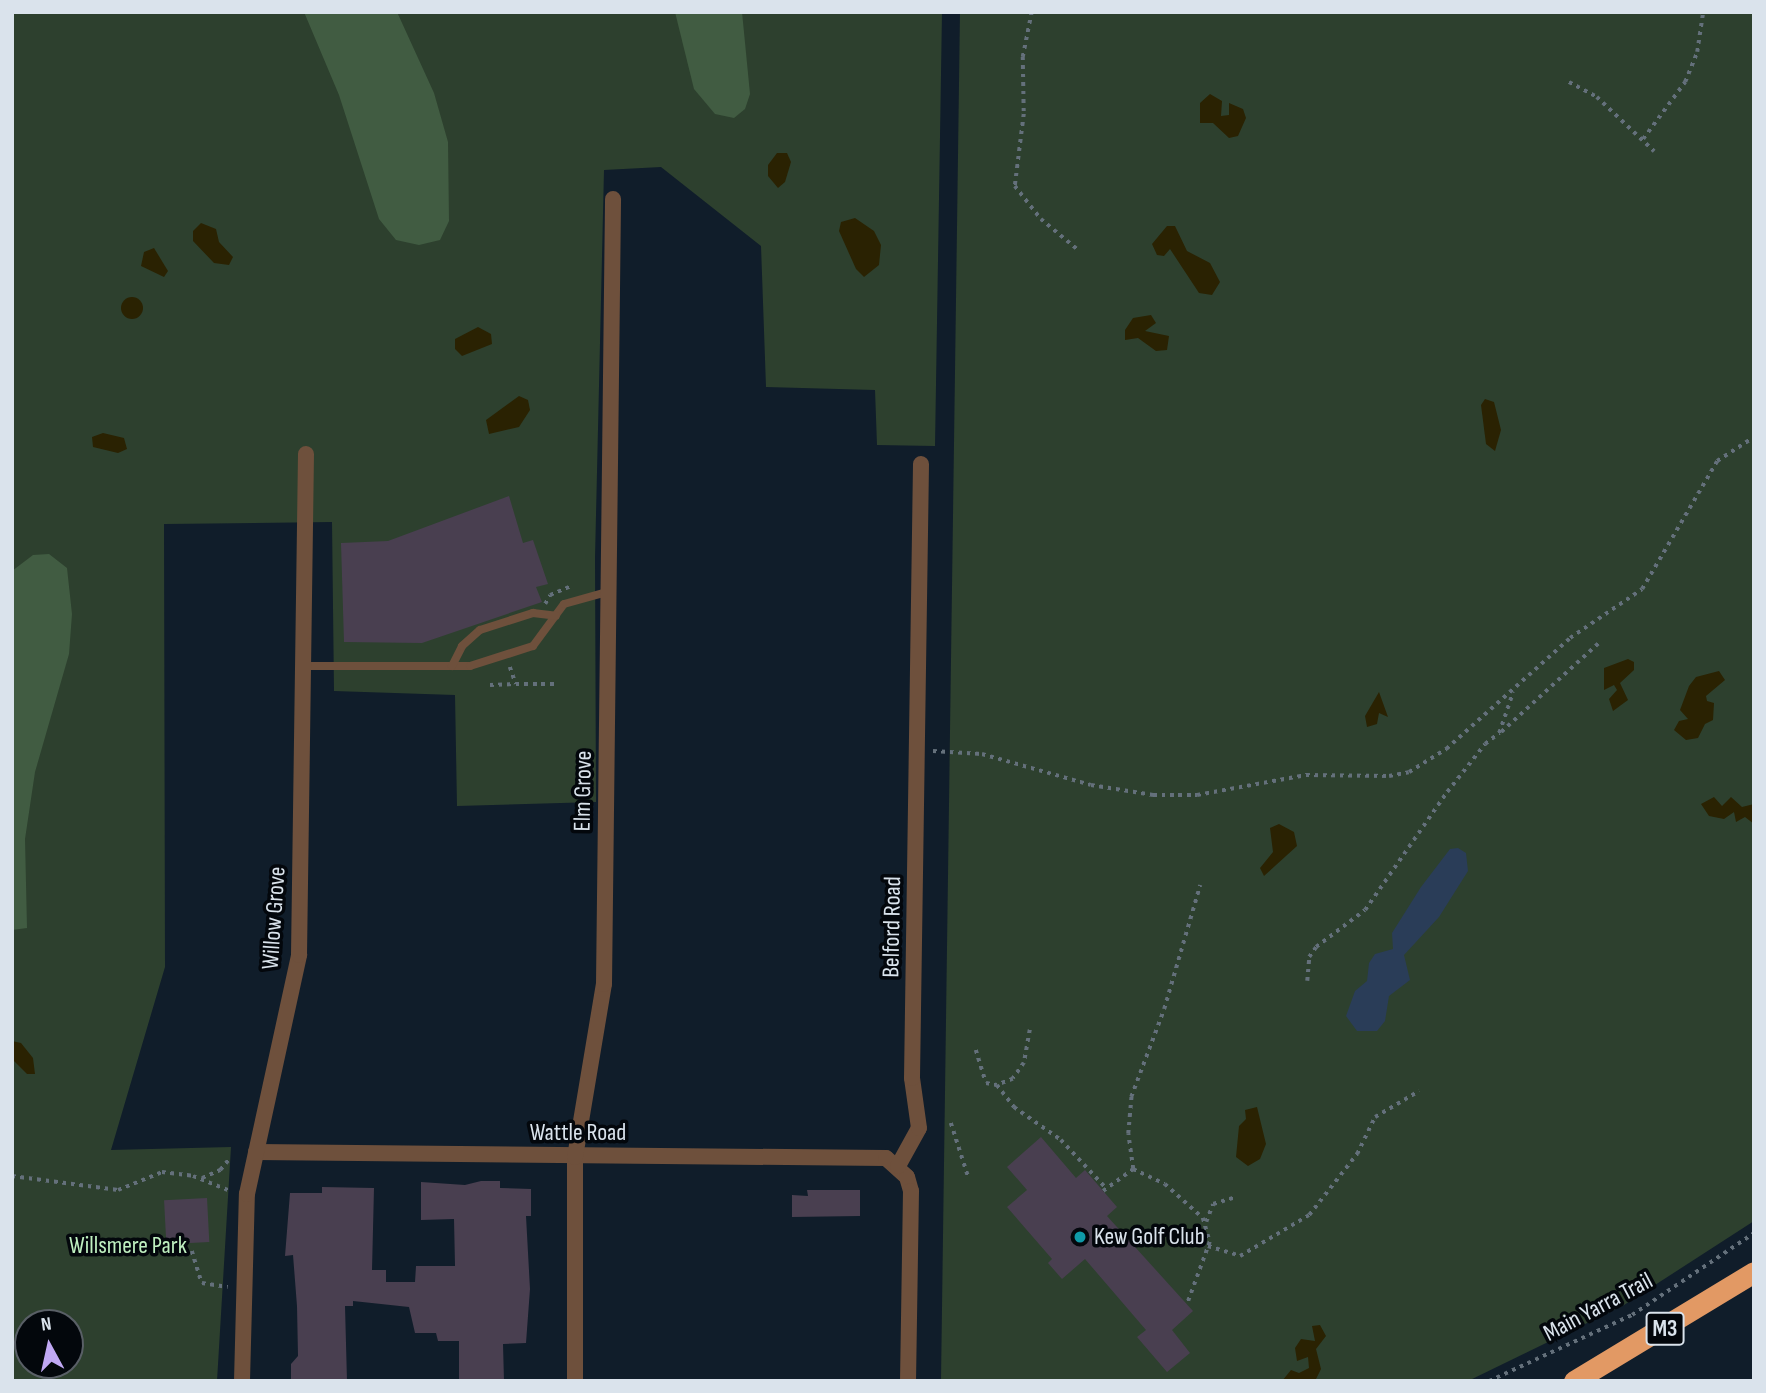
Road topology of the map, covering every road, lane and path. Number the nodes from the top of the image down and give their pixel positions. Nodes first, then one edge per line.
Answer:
1 (1032, 12) edge
2 (1703, 12) edge
3 (1569, 82) dead end
4 (1643, 139) junction
5 (1654, 150) dead end
6 (613, 200) dead end
7 (1077, 249) dead end
8 (1754, 437) edge
9 (306, 454) dead end
10 (921, 464) dead end
11 (607, 593) junction
12 (556, 616) junction
13 (1601, 641) dead end
14 (305, 666) junction
15 (452, 666) junction
16 (516, 684) dead end
17 (490, 685) dead end
18 (1513, 690) junction
19 (1499, 733) junction
20 (917, 750) junction
21 (1200, 885) dead end
22 (1307, 981) dead end
23 (1030, 1030) dead end
24 (976, 1050) dead end
25 (997, 1085) junction
26 (1419, 1091) dead end
27 (951, 1123) dead end
28 (256, 1152) junction
29 (576, 1157) junction
30 (230, 1158) dead end
31 (898, 1166) junction
32 (1133, 1169) junction
33 (968, 1175) dead end
34 (12, 1176) edge
35 (201, 1179) junction
36 (247, 1195) junction
37 (1233, 1198) dead end
38 (1206, 1224) junction
39 (1754, 1233) edge
40 (1209, 1246) junction
41 (175, 1247) dead end
42 (1754, 1272) edge
43 (243, 1284) junction
44 (1187, 1305) dead end
45 (242, 1381) edge
46 (575, 1381) edge
47 (908, 1381) edge
48 (1489, 1381) edge
49 (1574, 1381) edge

1 - 7 path
2 - 4 path
3 - 4 path
4 - 5 path
6 - 11 street, Elm Grove
8 - 18 path
9 - 14 street, Willow Grove
10 - 20 street, Belford Road
11 - 12 lane
11 - 29 street, Elm Grove
12 - 15 lane
12 - 15 lane
13 - 19 path
14 - 15 lane
14 - 28 street, Willow Grove
16 - 17 path
18 - 19 path
18 - 20 path
19 - 22 path
20 - 31 street, Belford Road
21 - 32 path
23 - 25 path
24 - 25 path
25 - 32 path
26 - 40 path
27 - 33 path
28 - 29 street, Wattle Road
28 - 36 street, Willow Grove
29 - 31 street, Wattle Road
29 - 46 street, Elm Grove
30 - 35 path
31 - 47 street
32 - 38 path
34 - 35 path
35 - 36 path
36 - 43 street, Willow Grove
37 - 38 path
38 - 40 path
39 - 48 path, Main Yarra Trail
40 - 44 path
41 - 43 path
42 - 49 highway, M3
43 - 45 street, Willow Grove

